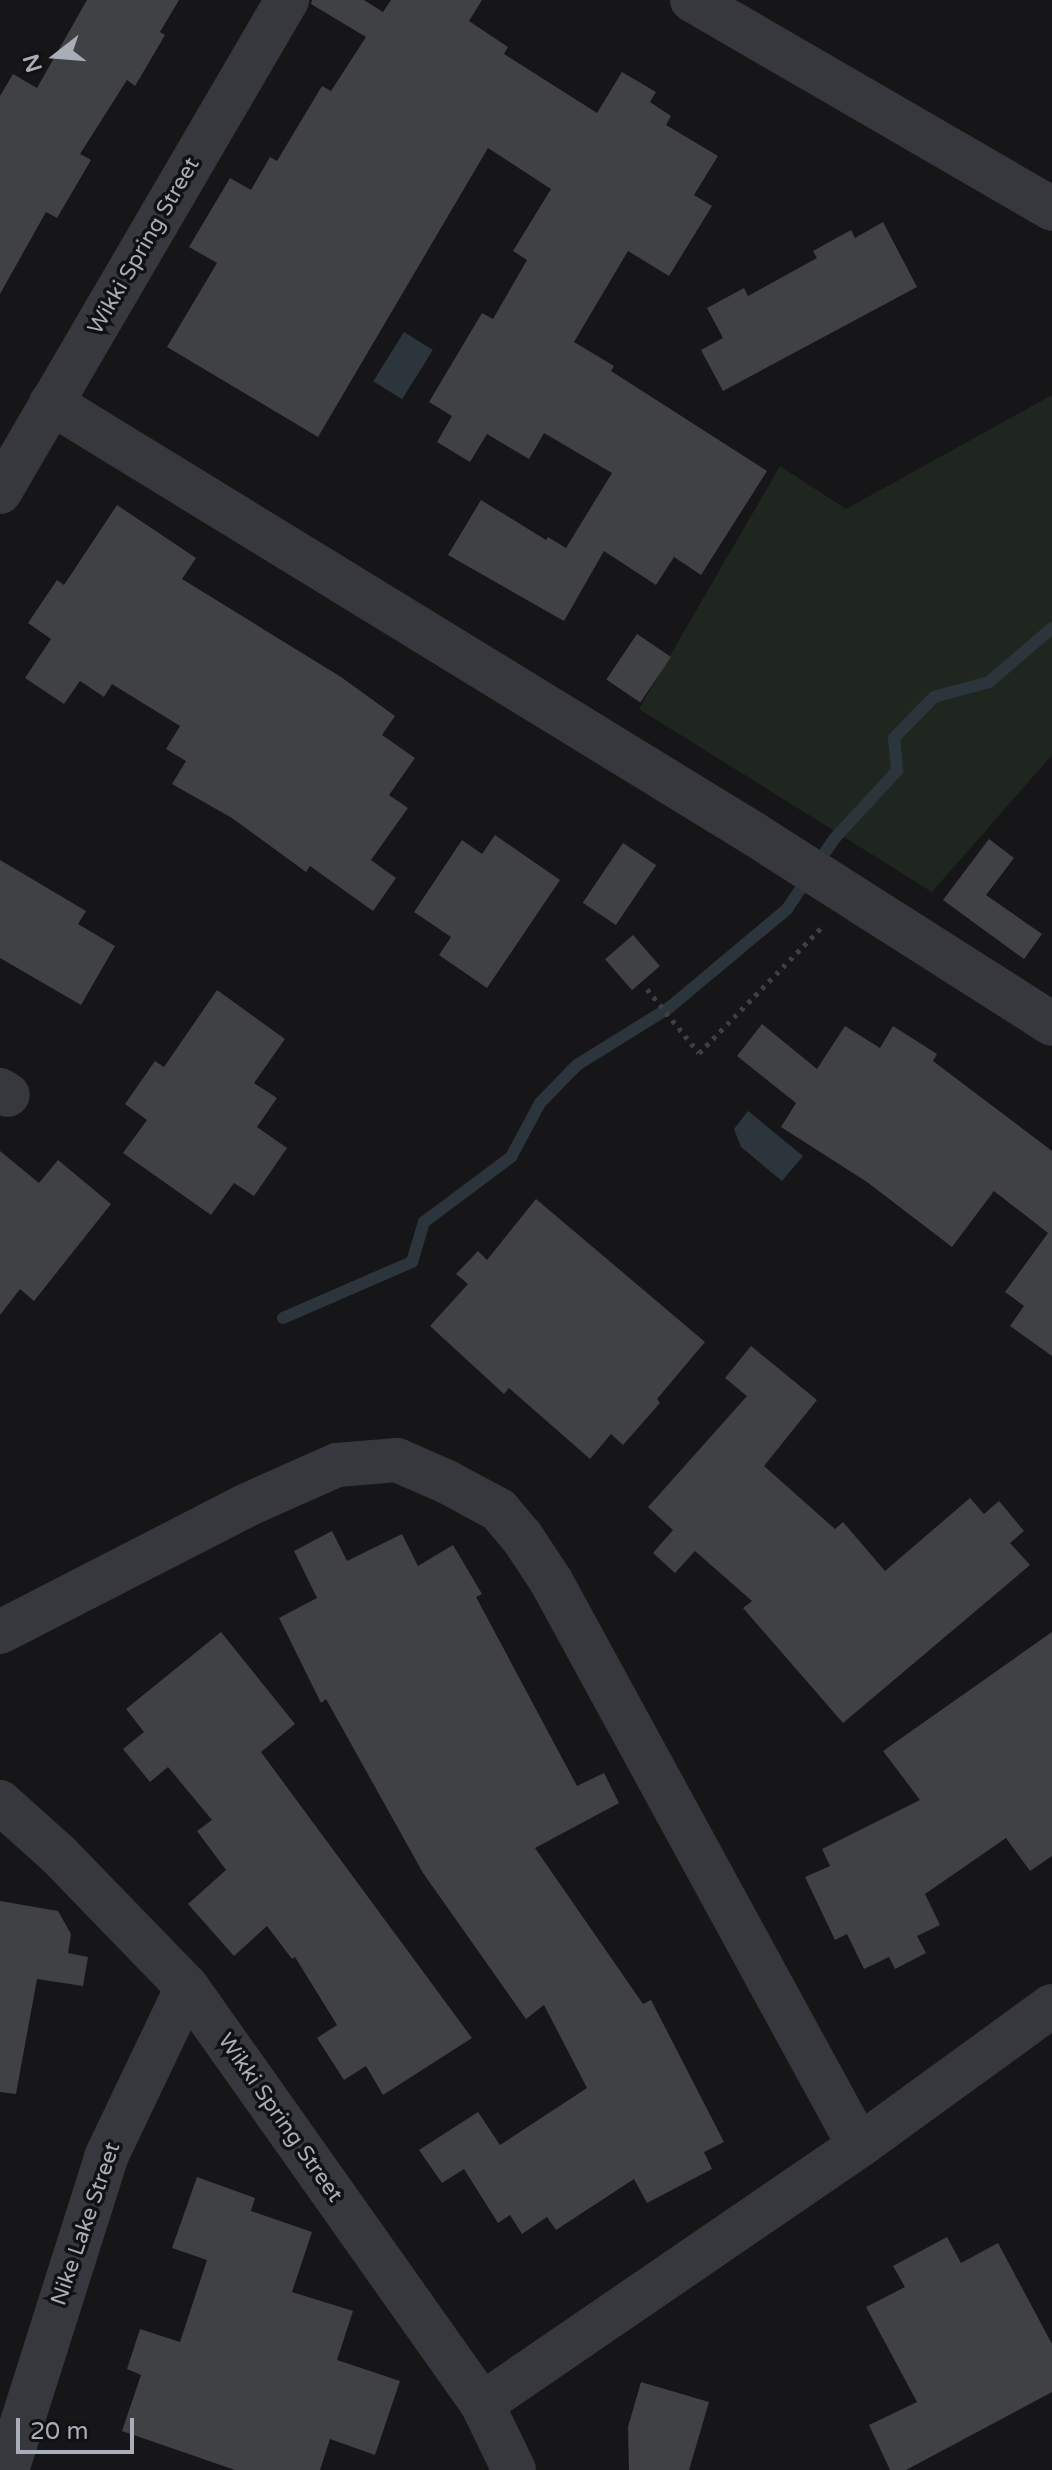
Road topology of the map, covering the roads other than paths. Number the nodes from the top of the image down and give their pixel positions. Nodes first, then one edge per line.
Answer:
1 (287, 0) edge
2 (692, 0) edge
3 (1052, 209) edge
4 (51, 403) junction
5 (0, 492) edge
6 (1052, 1024) edge
7 (0, 1632) edge
8 (0, 1802) edge
9 (187, 1987) junction
10 (1052, 2006) edge
11 (859, 2146) junction
12 (482, 2404) junction
13 (10, 2422) edge
14 (7, 2470) edge
15 (514, 2470) edge

1 - 4 street, Wikki Spring Street
2 - 3 street
4 - 5 street, Wikki Spring Street
4 - 6 street
7 - 11 street
8 - 9 street, Wikki Spring Street
9 - 12 street, Wikki Spring Street
9 - 13 street, Nike Lake Street
10 - 11 street
11 - 12 street
12 - 15 street, Wikki Spring Street
13 - 14 street, Nike Lake Street

